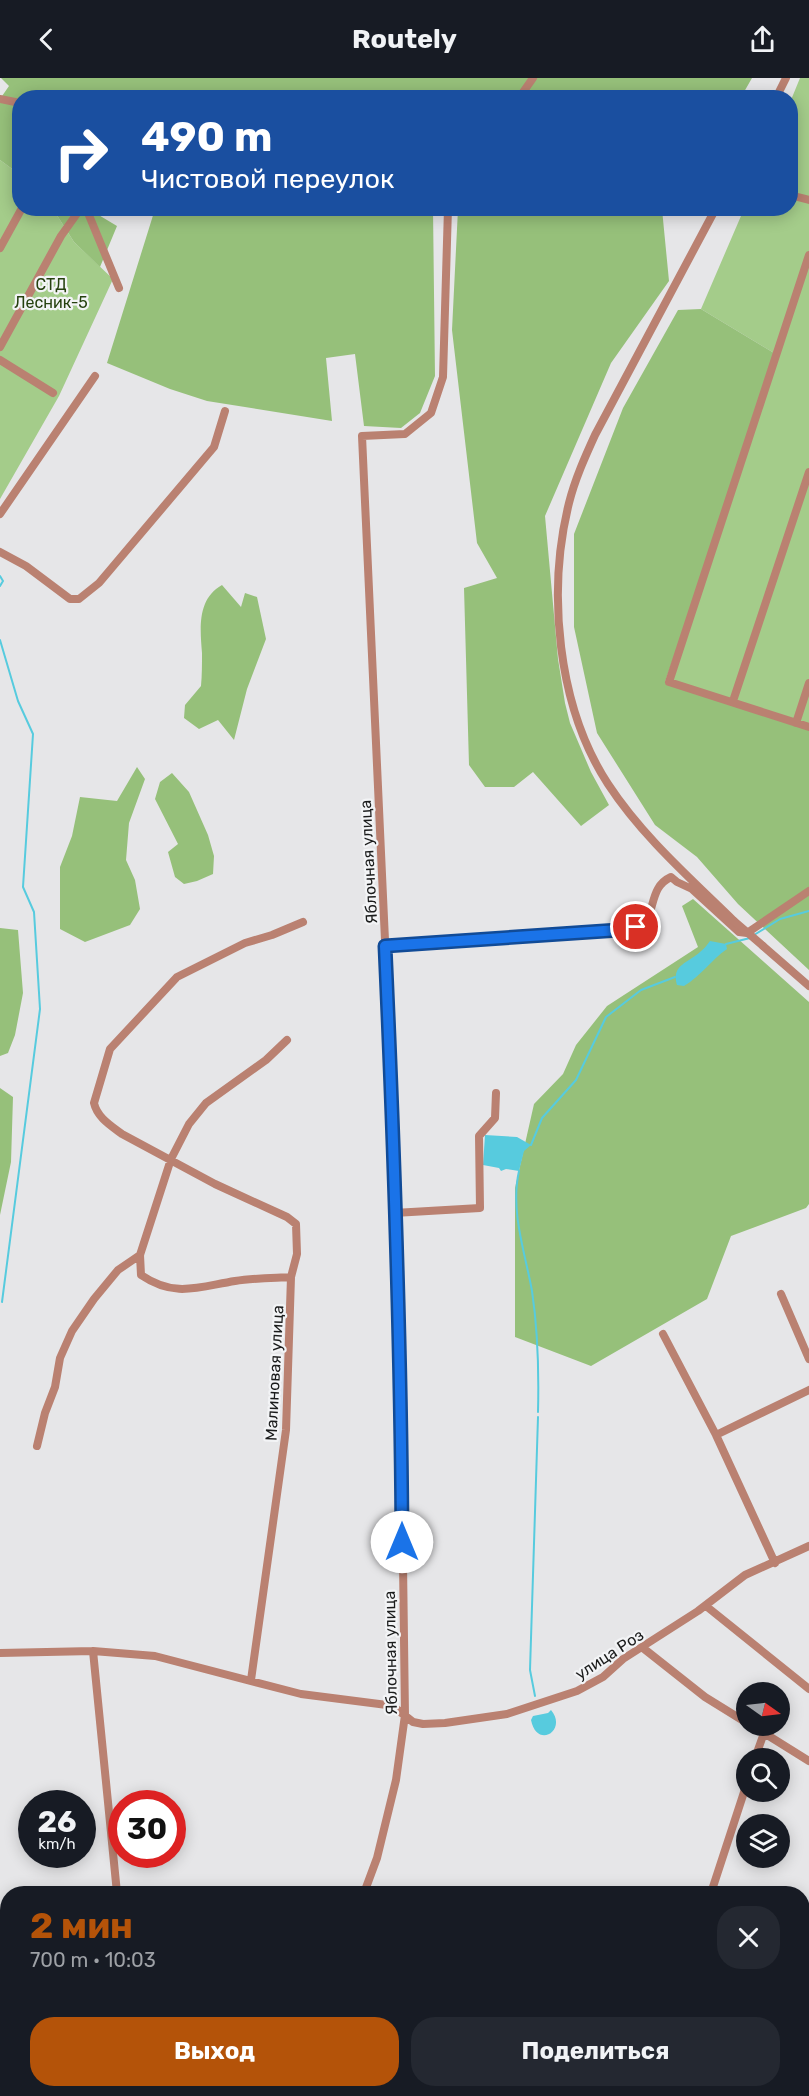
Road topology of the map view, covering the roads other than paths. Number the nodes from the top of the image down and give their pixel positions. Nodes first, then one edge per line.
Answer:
1 (18, 216) edge
2 (76, 216) edge
3 (89, 216) edge
4 (448, 216) edge
5 (712, 216) edge
6 (0, 248) edge
7 (809, 255) edge
8 (119, 288) dead end
9 (0, 347) edge
10 (0, 360) edge
11 (95, 376) dead end
12 (53, 393) dead end
13 (225, 411) dead end
14 (809, 472) edge
15 (0, 514) edge
16 (0, 552) edge
17 (809, 683) edge
18 (733, 702) junction
19 (796, 723) junction
20 (809, 727) edge
21 (809, 891) edge
22 (303, 921) dead end
23 (385, 946) junction
24 (809, 986) edge
25 (287, 1040) dead end
26 (496, 1093) dead end
27 (171, 1159) junction
28 (394, 1213) junction
29 (140, 1256) junction
30 (291, 1277) junction
31 (781, 1294) dead end
32 (663, 1334) dead end
33 (809, 1359) edge
34 (809, 1390) edge
35 (716, 1435) junction
36 (37, 1446) dead end
37 (809, 1546) edge
38 (775, 1563) junction
39 (706, 1606) junction
40 (643, 1648) junction
41 (93, 1651) junction
42 (0, 1653) edge
43 (251, 1680) junction
44 (809, 1689) edge
45 (405, 1715) junction
46 (736, 1716) edge
47 (769, 1736) edge
48 (809, 1761) edge
49 (741, 1802) edge
50 (116, 1886) edge
51 (367, 1886) edge
52 (713, 1886) edge

1 - 6 street
2 - 9 street
3 - 8 street
4 - 23 street, Яблочная улица
5 - 24 street, bridge
7 - 18 street
10 - 12 street
11 - 15 street
13 - 16 street
14 - 18 street
17 - 19 street
18 - 19 street
19 - 20 street
21 - 23 street
22 - 27 street
23 - 28 street, Яблочная улица
25 - 27 street
26 - 28 street
27 - 29 street
27 - 30 street, Малиновая улица
28 - 45 street, Яблочная улица
29 - 30 street
29 - 36 street
30 - 43 street, Малиновая улица
31 - 33 street
32 - 35 street
34 - 35 street
35 - 38 street
37 - 38 street, улица Роз
38 - 39 street, улица Роз
39 - 40 street, улица Роз
39 - 44 street
40 - 45 street, улица Роз
40 - 46 street
41 - 42 street, улица Роз
41 - 43 street, улица Роз
41 - 50 street
43 - 45 street, улица Роз
45 - 51 street, Яблочная улица
47 - 48 street
49 - 52 street

